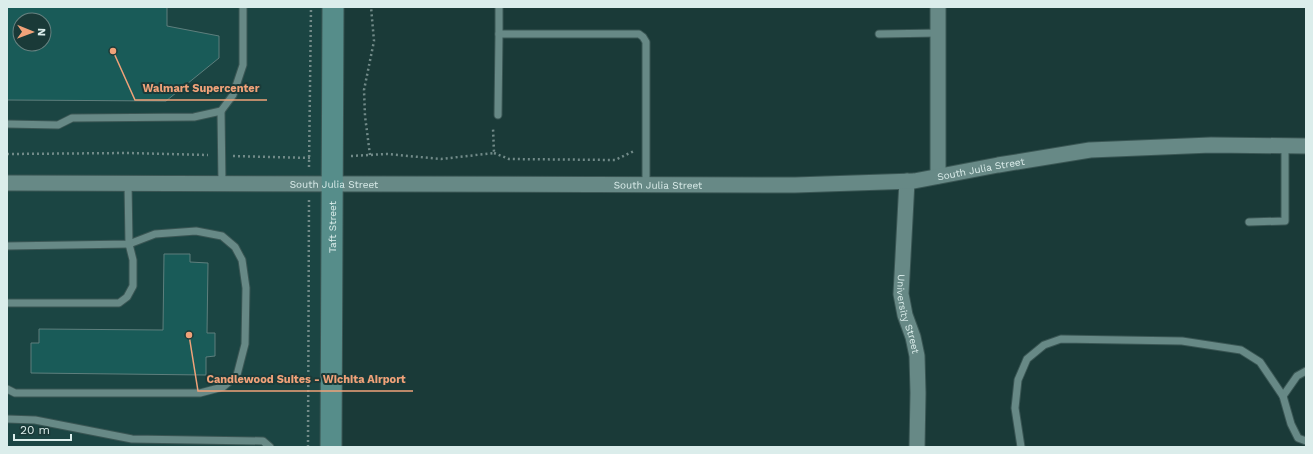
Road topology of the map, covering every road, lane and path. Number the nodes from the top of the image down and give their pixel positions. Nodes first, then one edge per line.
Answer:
1 (243, 7) edge
2 (311, 7) edge
3 (333, 7) edge
4 (370, 7) edge
5 (499, 7) edge
6 (938, 7) edge
7 (938, 33) junction
8 (499, 34) junction
9 (879, 34) dead end
10 (221, 111) junction
11 (498, 115) dead end
12 (7, 124) edge
13 (494, 128) dead end
14 (1285, 146) junction
15 (1306, 146) edge
16 (634, 151) dead end
17 (494, 153) junction
18 (7, 154) edge
19 (370, 155) junction
20 (222, 156) junction
21 (333, 157) junction
22 (309, 158) junction
23 (938, 176) junction
24 (907, 181) junction
25 (7, 183) edge
26 (128, 183) junction
27 (222, 184) junction
28 (309, 184) junction
29 (333, 185) junction
30 (646, 185) junction
31 (1249, 222) dead end
32 (129, 244) junction
33 (7, 246) edge
34 (7, 303) edge
35 (1306, 371) edge
36 (7, 389) edge
37 (1283, 396) junction
38 (7, 420) edge
39 (1306, 441) edge
40 (270, 447) edge
41 (308, 447) edge
42 (332, 447) edge
43 (917, 447) edge
44 (1021, 447) edge

1 - 10 lane
2 - 22 path
3 - 21 street, Taft Street
4 - 19 path
5 - 8 lane
6 - 7 street
7 - 9 lane
7 - 23 street
8 - 11 lane
8 - 30 lane
10 - 12 lane
10 - 20 lane
13 - 17 path
14 - 15 street, South Julia Street
14 - 23 street, South Julia Street
14 - 31 lane
16 - 17 path
17 - 19 path
18 - 20 path
19 - 21 path
20 - 22 path
20 - 27 lane
21 - 22 path
21 - 29 street, Taft Street
22 - 28 path
23 - 24 street, South Julia Street
24 - 30 street, South Julia Street
24 - 43 street, University Street
25 - 26 street, South Julia Street
26 - 27 street, South Julia Street
26 - 32 lane
27 - 28 street, South Julia Street
28 - 29 street, South Julia Street
28 - 41 path
29 - 30 street, South Julia Street
29 - 42 street, Taft Street
32 - 33 lane
32 - 34 lane
32 - 36 lane
35 - 37 lane
37 - 39 lane
37 - 44 lane
38 - 40 lane

